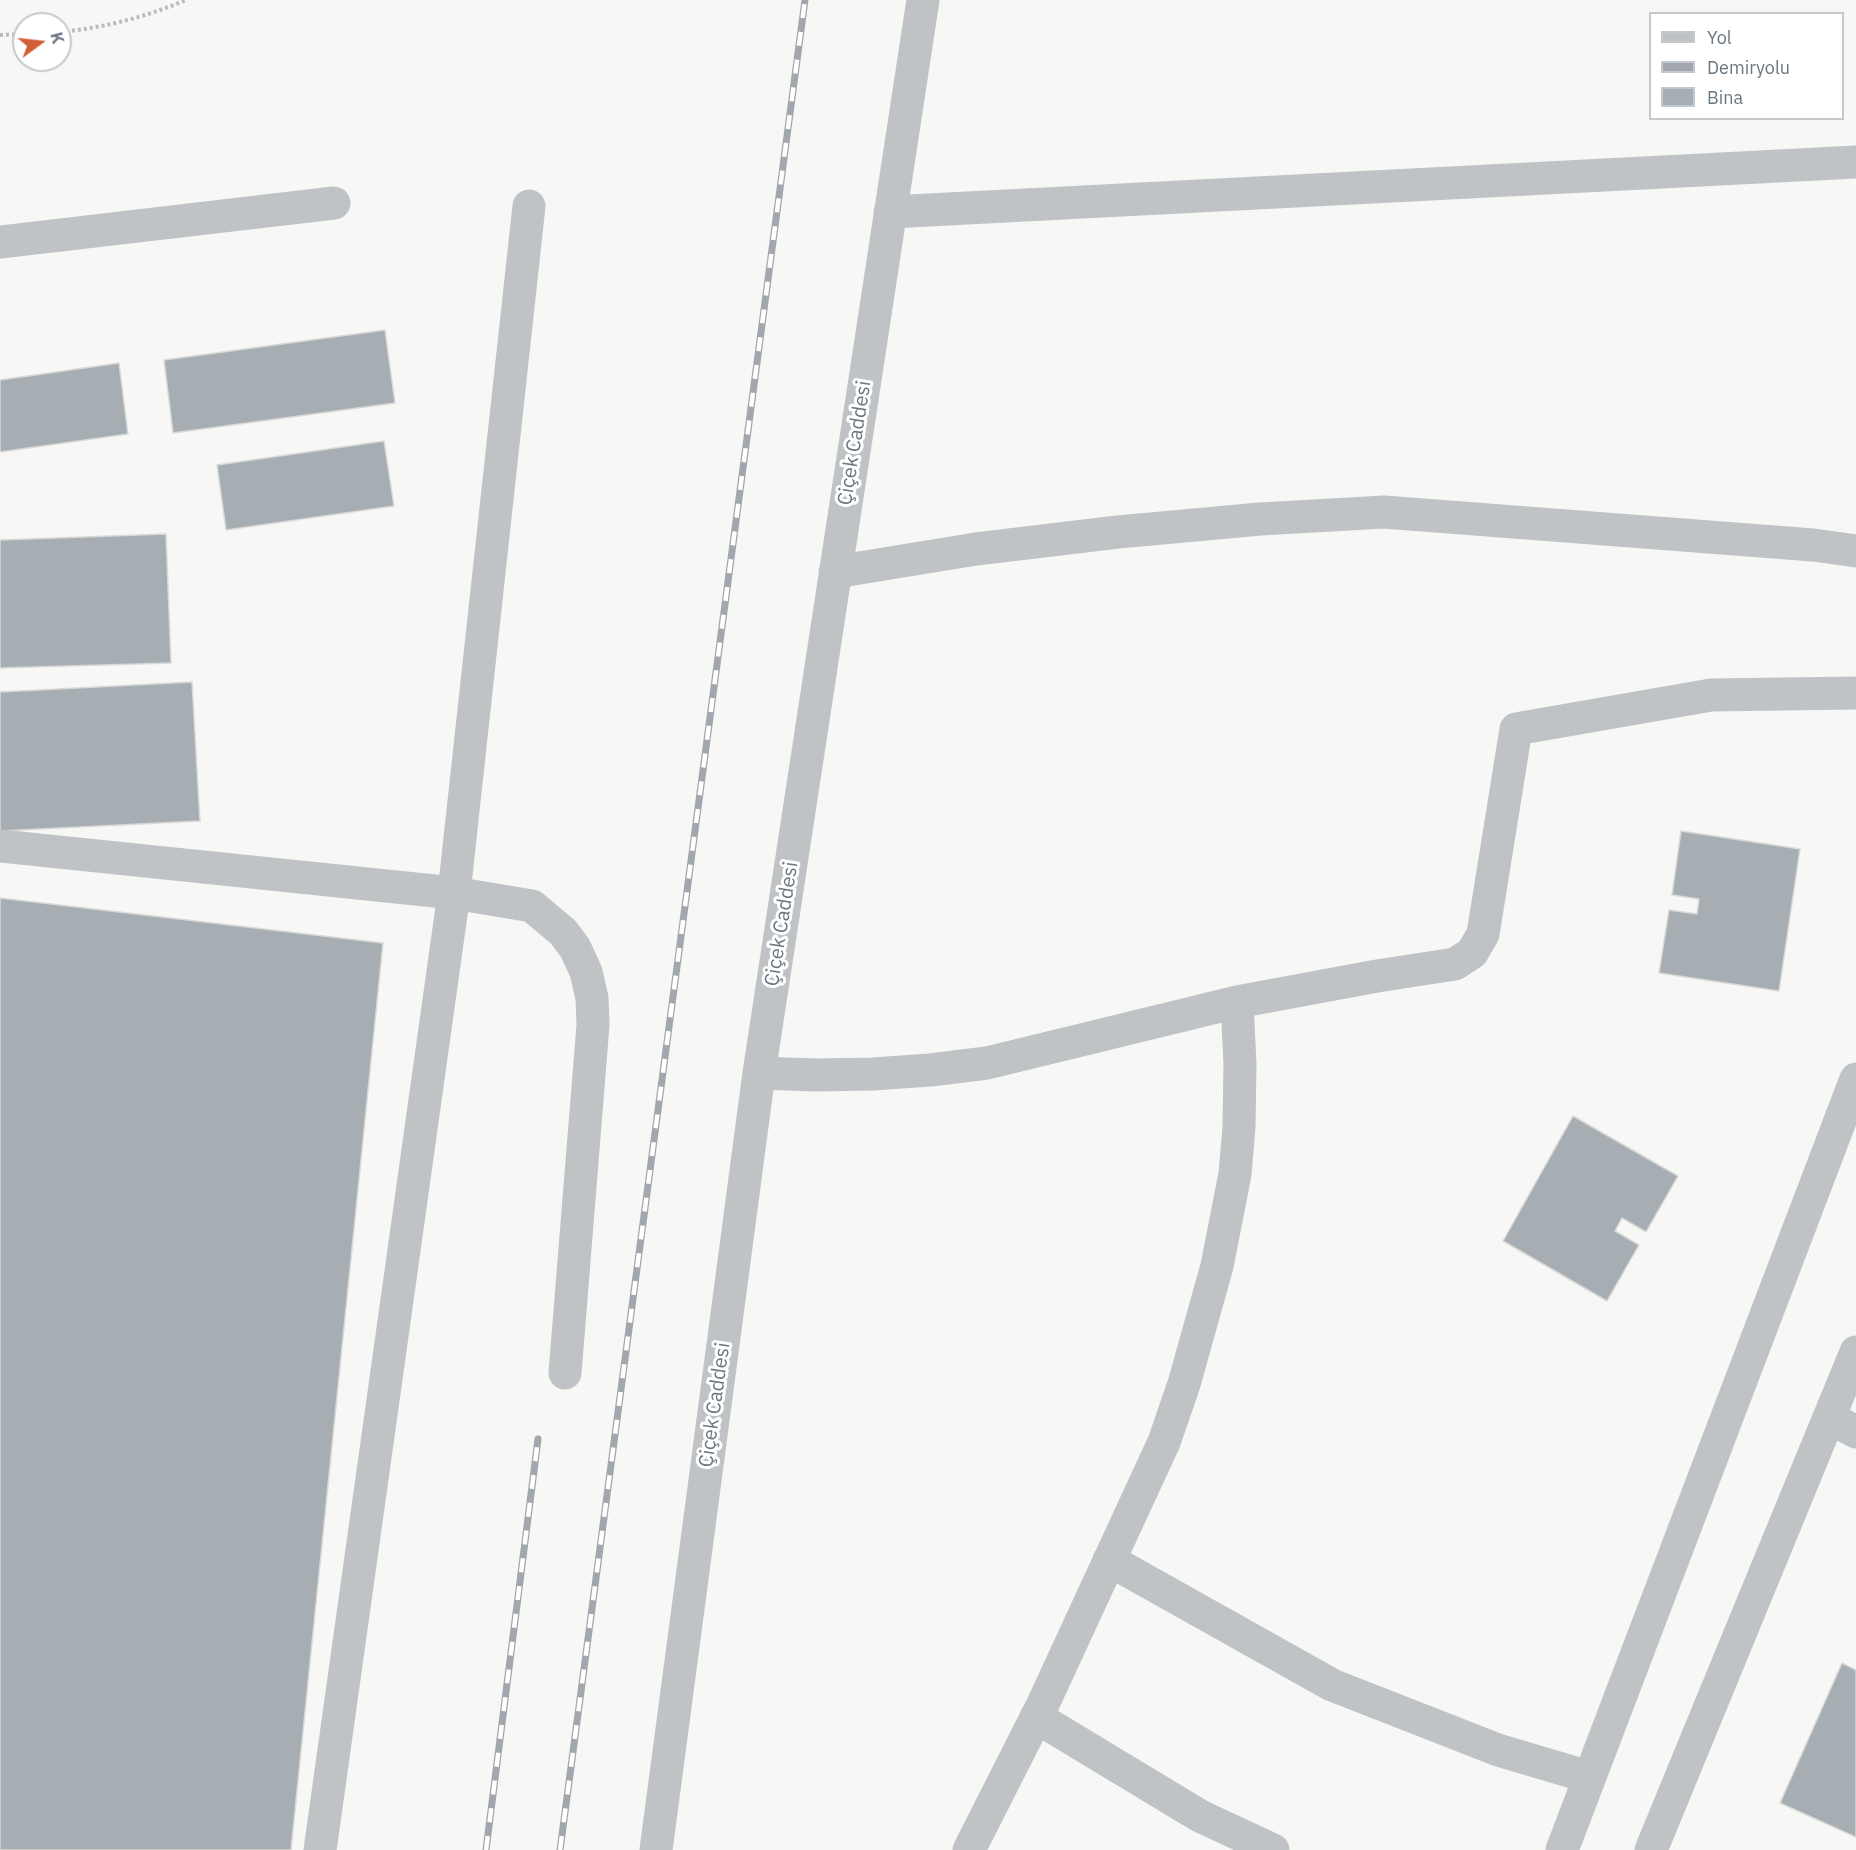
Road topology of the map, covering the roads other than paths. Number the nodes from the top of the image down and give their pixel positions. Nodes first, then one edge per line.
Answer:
1 (922, 0) edge
2 (1856, 162) edge
3 (334, 203) dead end
4 (529, 206) dead end
5 (890, 212) junction
6 (0, 242) edge
7 (1856, 551) edge
8 (835, 572) junction
9 (1856, 693) edge
10 (0, 846) edge
11 (454, 894) junction
12 (1237, 1002) junction
13 (759, 1073) junction
14 (1856, 1079) edge
15 (1856, 1352) edge
16 (565, 1373) dead end
17 (1843, 1425) edge
18 (1109, 1560) junction
19 (1036, 1717) junction
20 (1589, 1777) junction
21 (320, 1850) edge
22 (656, 1850) edge
23 (969, 1850) edge
24 (1273, 1850) edge
25 (1562, 1850) edge
26 (1652, 1850) edge

1 - 5 street, Çiçek Caddesi
2 - 5 street
3 - 6 street
4 - 11 street
5 - 8 street, Çiçek Caddesi
7 - 8 street
8 - 13 street, Çiçek Caddesi
9 - 12 street
10 - 11 street
11 - 16 street
11 - 21 street
12 - 13 street
12 - 18 street
13 - 22 street, Çiçek Caddesi
14 - 20 street
15 - 17 street
17 - 26 street
18 - 19 street
18 - 20 street
19 - 23 street
19 - 24 street
20 - 25 street

